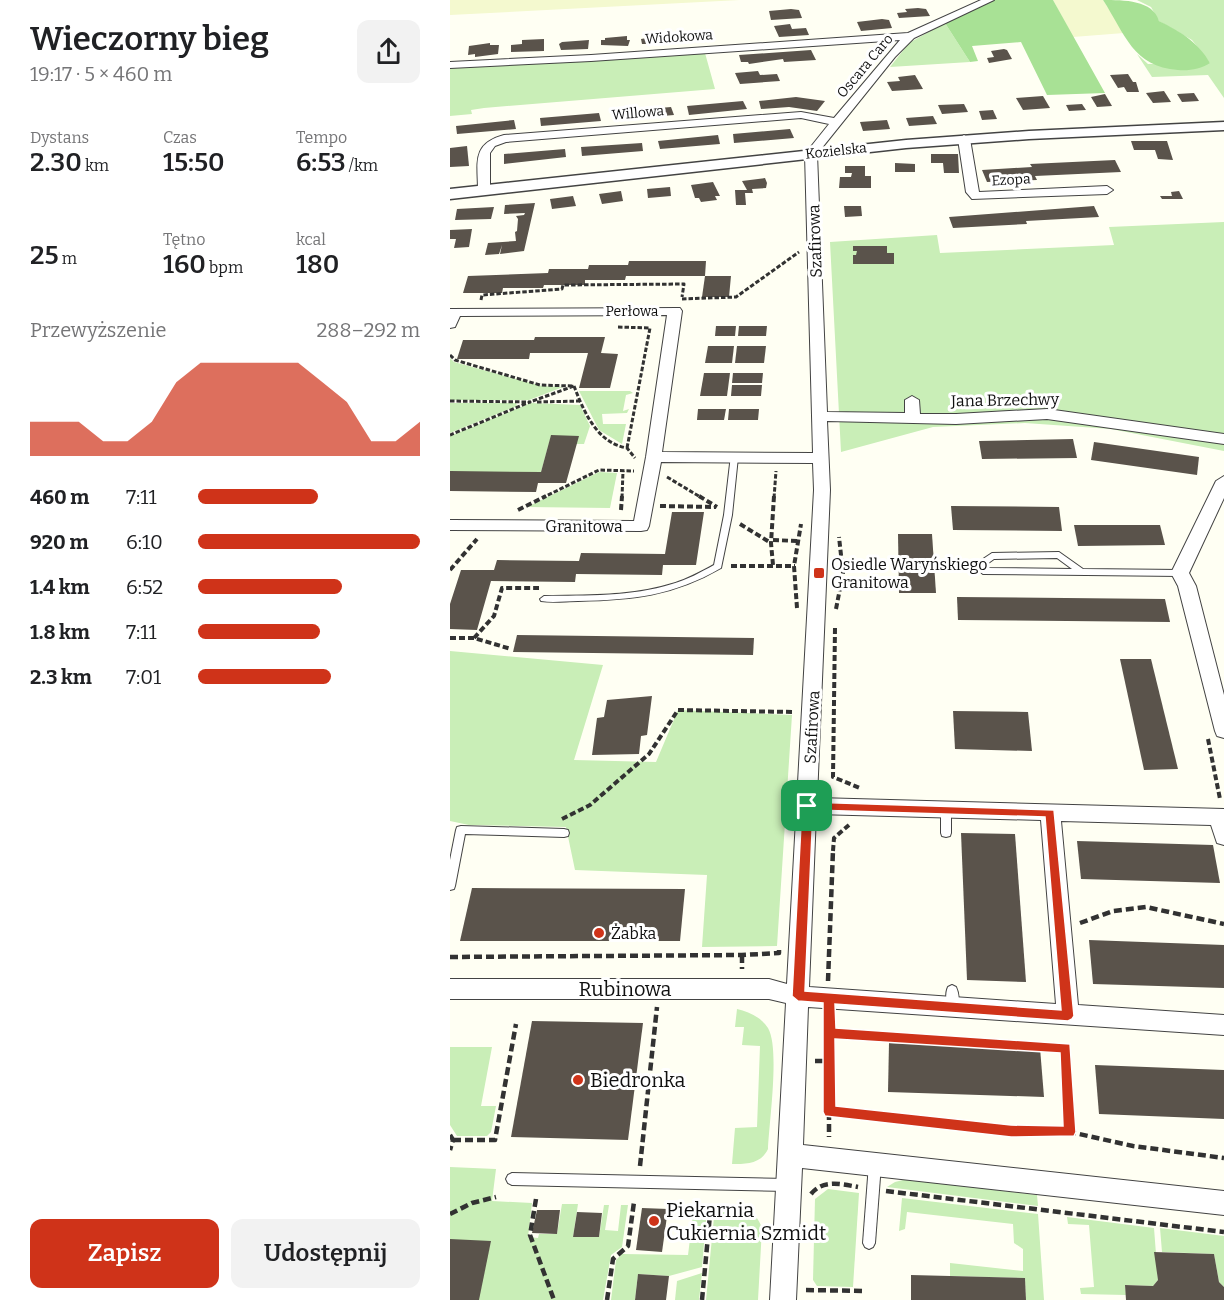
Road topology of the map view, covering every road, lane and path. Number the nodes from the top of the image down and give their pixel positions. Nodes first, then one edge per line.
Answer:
1 (989, 0) edge
2 (910, 36) junction
3 (450, 65) edge
4 (838, 122) junction
5 (1224, 126) edge
6 (964, 139) junction
7 (811, 154) junction
8 (1107, 190) dead end
9 (484, 191) junction
10 (450, 194) edge
11 (805, 249) dead end
12 (489, 294) dead end
13 (682, 297) junction
14 (675, 311) junction
15 (450, 324) edge
16 (650, 328) dead end
17 (450, 355) edge
18 (574, 386) junction
19 (912, 400) dead end
20 (450, 401) edge
21 (580, 401) junction
22 (530, 402) junction
23 (820, 416) junction
24 (913, 418) junction
25 (450, 435) edge
26 (1224, 440) edge
27 (627, 448) junction
28 (654, 457) junction
29 (734, 457) junction
30 (636, 458) dead end
31 (821, 458) junction
32 (776, 464) dead end
33 (624, 471) junction
34 (634, 471) dead end
35 (663, 475) dead end
36 (1224, 482) edge
37 (654, 506) dead end
38 (519, 509) dead end
39 (628, 509) dead end
40 (735, 520) dead end
41 (450, 525) edge
42 (480, 537) dead end
43 (797, 541) dead end
44 (772, 542) junction
45 (773, 565) junction
46 (728, 566) dead end
47 (795, 566) dead end
48 (450, 570) edge
49 (1081, 572) junction
50 (1180, 573) junction
51 (502, 588) dead end
52 (544, 599) dead end
53 (837, 636) dead end
54 (450, 638) edge
55 (474, 638) junction
56 (511, 649) dead end
57 (794, 712) dead end
58 (1224, 731) edge
59 (864, 789) dead end
60 (807, 806) junction
61 (1218, 808) edge
62 (946, 810) junction
63 (1050, 813) junction
64 (860, 825) dead end
65 (529, 832) junction
66 (564, 833) dead end
67 (946, 833) dead end
68 (1224, 837) edge
69 (450, 886) edge
70 (1224, 924) edge
71 (1061, 932) junction
72 (450, 957) edge
73 (742, 979) dead end
74 (450, 989) edge
75 (798, 996) junction
76 (829, 999) junction
77 (657, 1006) dead end
78 (1068, 1016) junction
79 (516, 1024) dead end
80 (1224, 1025) edge
81 (830, 1034) junction
82 (810, 1060) dead end
83 (829, 1061) junction
84 (829, 1112) junction
85 (1070, 1132) junction
86 (452, 1137) edge
87 (832, 1140) dead end
88 (450, 1150) edge
89 (790, 1155) junction
90 (1224, 1158) edge
91 (875, 1164) junction
92 (512, 1179) dead end
93 (638, 1182) junction
94 (789, 1185) junction
95 (858, 1187) dead end
96 (885, 1191) dead end
97 (811, 1196) dead end
98 (495, 1197) dead end
99 (536, 1199) dead end
100 (634, 1202) dead end
101 (1224, 1203) edge
102 (711, 1204) dead end
103 (450, 1214) edge
104 (1224, 1232) edge
105 (868, 1243) dead end
106 (807, 1279) dead end
107 (806, 1290) junction
108 (865, 1291) dead end
109 (554, 1300) edge
110 (607, 1300) edge
111 (702, 1300) edge
112 (783, 1300) edge
113 (806, 1300) edge

1 - 2 street, Oscara Caro
2 - 3 street, Widokowa
2 - 4 street, Oscara Caro
4 - 7 street, Oscara Caro
4 - 9 street, Willowa
5 - 6 street, Kozielska
6 - 7 street, Kozielska
6 - 8 street, Ezopa
7 - 9 street, Kozielska
7 - 23 street, Szafirowa
9 - 10 street, Kozielska
11 - 13 path
12 - 13 path
13 - 14 path
14 - 15 street, Perłowa
14 - 28 street, Perłowa
16 - 27 path
17 - 18 path
18 - 21 path
18 - 22 path
19 - 24 street
20 - 22 path
21 - 22 path
21 - 27 path
22 - 25 path
23 - 24 street, Jana Brzechwy
23 - 31 street, Szafirowa
24 - 26 street, Jana Brzechwy
27 - 30 path
28 - 29 street
28 - 41 street, Granitowa
29 - 31 street
29 - 52 lane
31 - 60 street, Szafirowa
32 - 44 path
33 - 34 path
33 - 38 path
33 - 39 path
35 - 37 path
36 - 50 street
40 - 44 path
42 - 48 path
43 - 44 path
44 - 45 path
45 - 46 path
45 - 47 path
49 - 49 lane
49 - 50 lane
50 - 58 street
51 - 55 path
53 - 59 path
54 - 55 path
55 - 56 path
57 - 65 path
60 - 62 street
60 - 75 street, Szafirowa
61 - 63 street
61 - 68 street
62 - 63 street
62 - 67 lane
63 - 71 street
64 - 76 path
65 - 66 lane
65 - 69 lane
70 - 71 path
71 - 78 street
72 - 73 path
74 - 75 street, Rubinowa
75 - 76 street, Rubinowa
75 - 89 street, Szafirowa
76 - 78 street, Rubinowa
76 - 81 path
77 - 93 path
78 - 80 street, Rubinowa
79 - 86 path
81 - 83 path
81 - 85 path
82 - 83 path
83 - 84 path
84 - 85 path
84 - 87 path
85 - 90 path
86 - 88 path
89 - 91 street
89 - 94 street, Szafirowa
91 - 101 street
91 - 105 lane
92 - 93 lane
93 - 94 lane
94 - 112 street, Szafirowa
95 - 97 path
96 - 104 path
98 - 103 path
99 - 109 path
100 - 110 path
102 - 111 path
106 - 107 path
107 - 108 path
107 - 113 path

